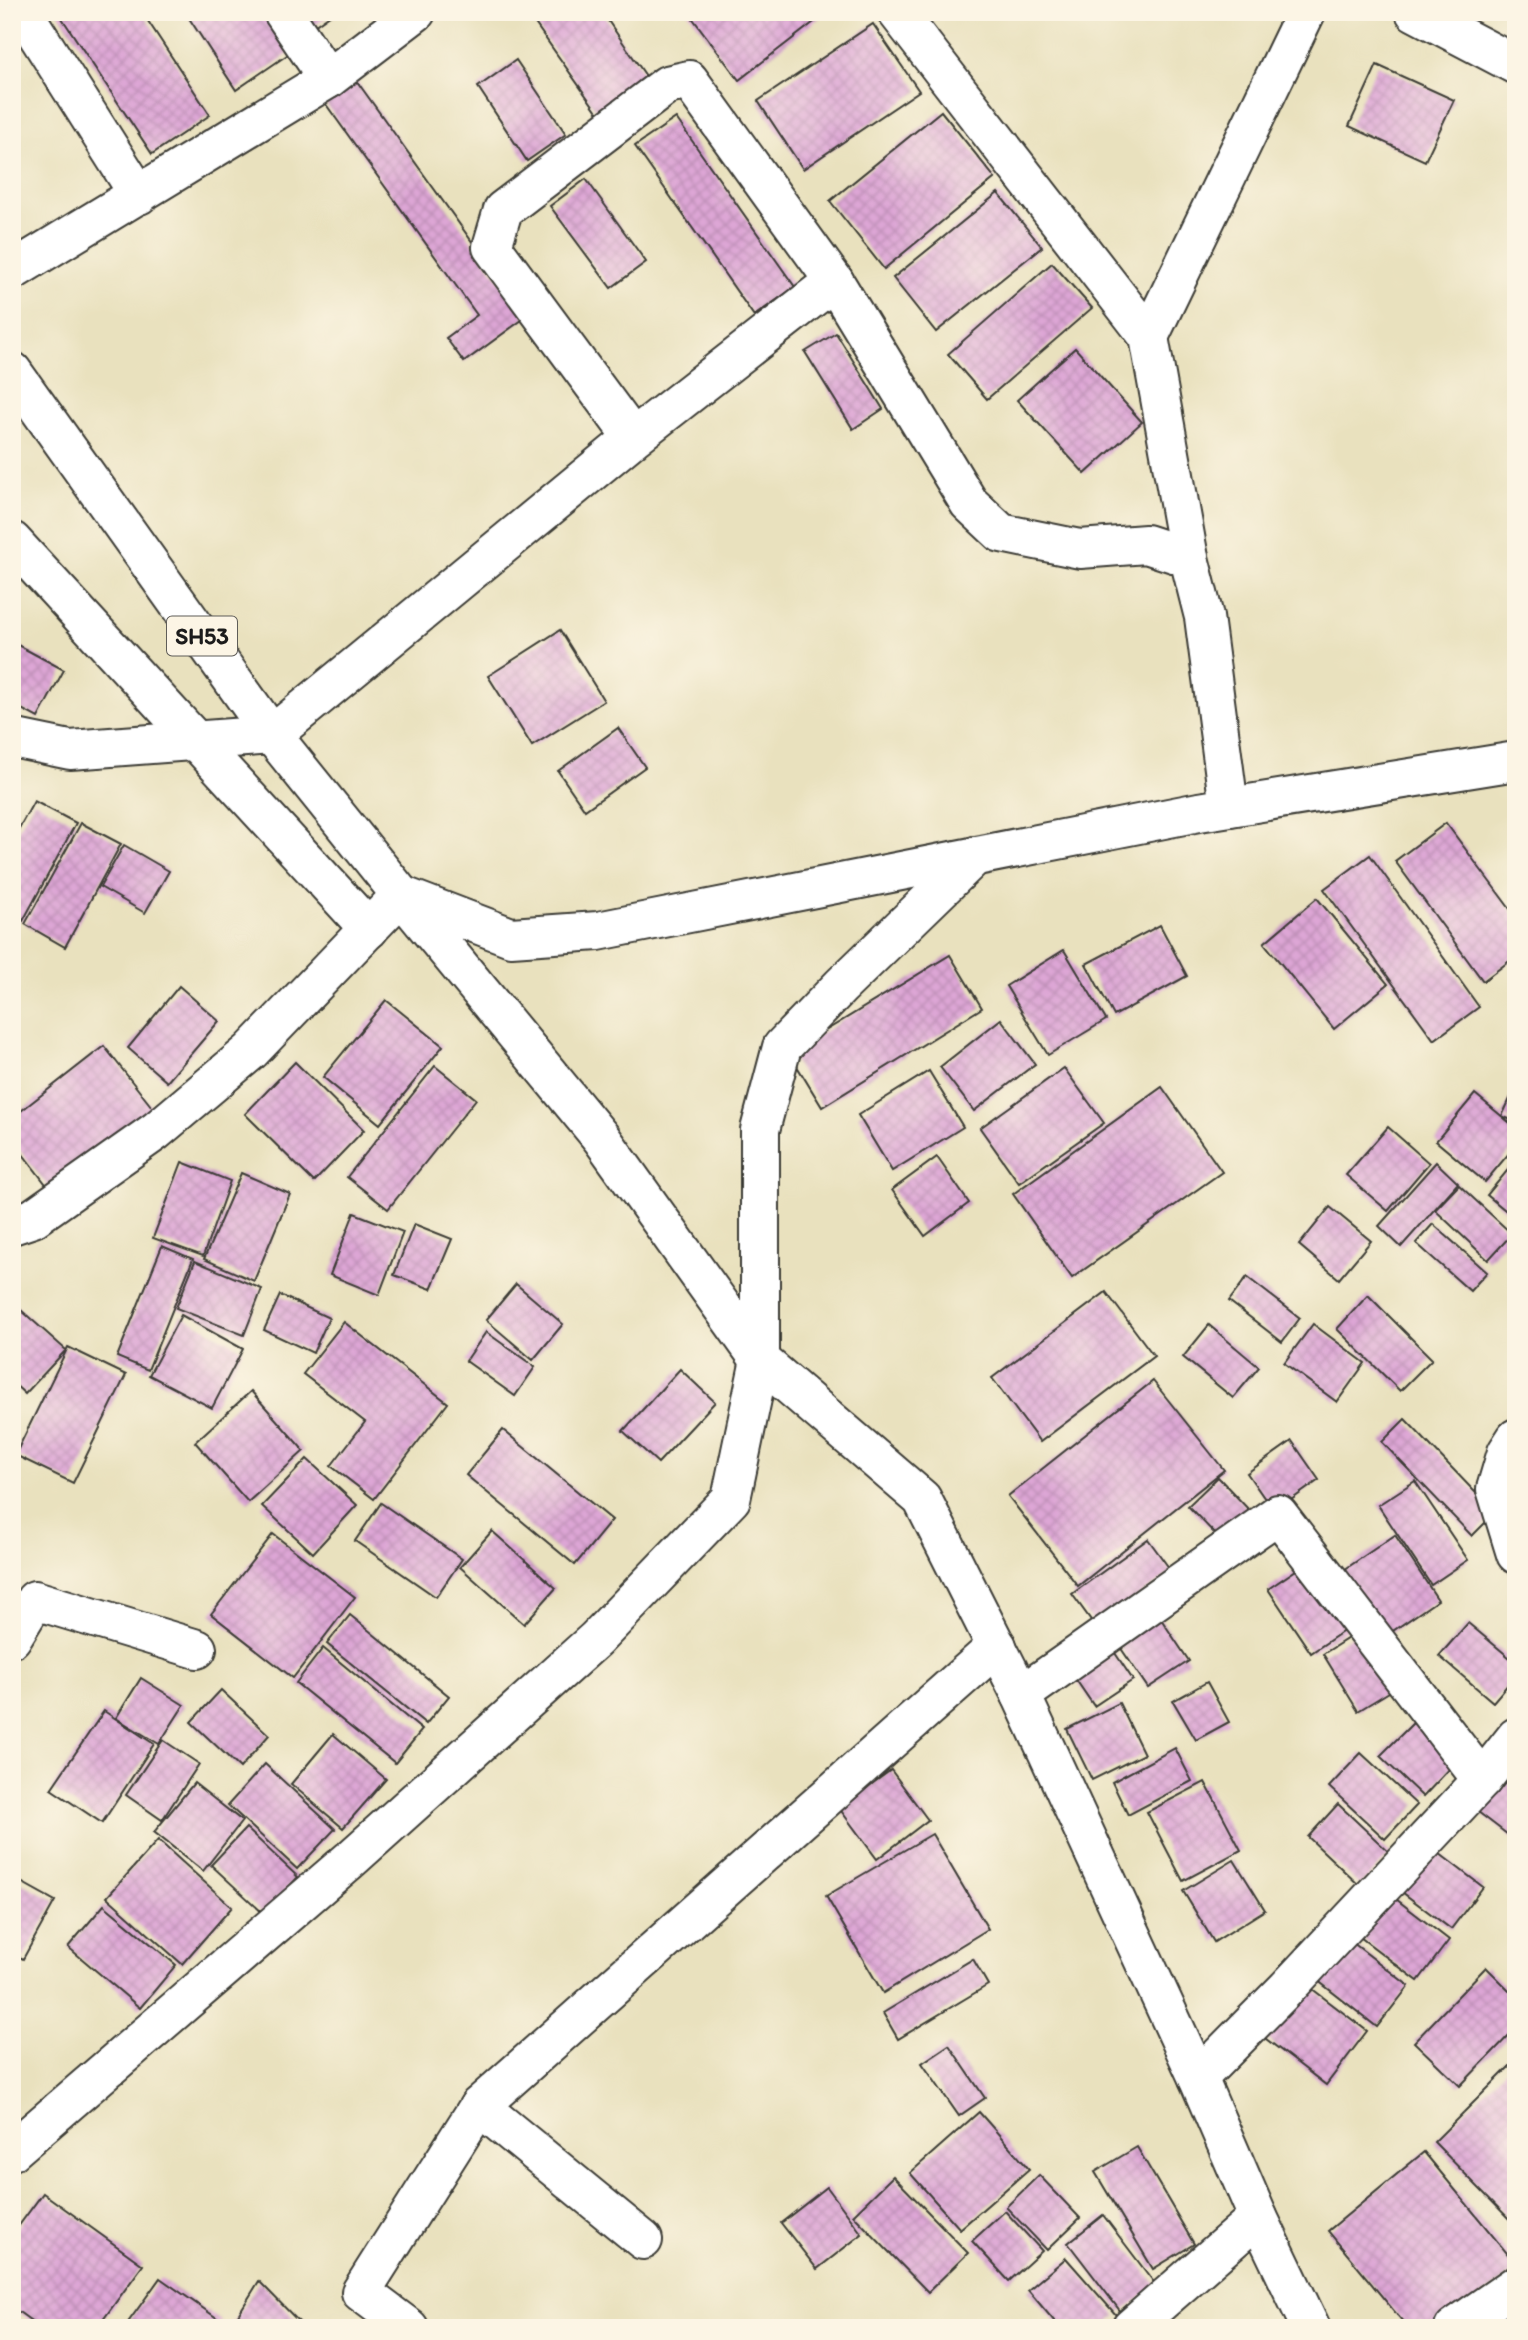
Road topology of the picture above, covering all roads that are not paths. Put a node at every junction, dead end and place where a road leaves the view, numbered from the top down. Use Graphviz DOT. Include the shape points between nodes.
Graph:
graph roads {
  1 [pos="23,12"];
  2 [pos="283,12"];
  3 [pos="416,12"];
  4 [pos="897,12"];
  5 [pos="1306,12"];
  6 [pos="1415,12"];
  7 [pos="1516,65"];
  8 [pos="328,79"];
  9 [pos="139,195"];
  10 [pos="12,271"];
  11 [pos="834,281"];
  12 [pos="1149,337"];
  13 [pos="12,371"];
  14 [pos="633,438"];
  15 [pos="12,541"];
  16 [pos="1189,558"];
  17 [pos="272,734"];
  18 [pos="12,738"];
  19 [pos="195,741"];
  20 [pos="1516,761"];
  21 [pos="1229,807"];
  22 [pos="975,856"];
  23 [pos="401,895"];
  24 [pos="369,929"];
  25 [pos="12,1225"];
  26 [pos="760,1360"];
  27 [pos="1516,1438"];
  28 [pos="1516,1554"];
  29 [pos="12,1638"];
  30 [pos="997,1646"];
  31 [pos="197,1649"];
  32 [pos="1021,1695"];
  33 [pos="1516,1737"];
  34 [pos="1482,1780"];
  35 [pos="1198,2078"];
  36 [pos="479,2105"];
  37 [pos="12,2151"];
  38 [pos="1258,2217"];
  39 [pos="643,2240"];
  40 [pos="1516,2284"];
  41 [pos="409,2328"];
  42 [pos="1131,2328"];
  43 [pos="1311,2328"];
  44 [pos="1454,2328"];
  1 -- 9 [label="street"];
  2 -- 8 [label="street"];
  3 -- 8 [label="street"];
  4 -- 12 [label="street"];
  5 -- 12 [label="street"];
  6 -- 7 [label="street"];
  8 -- 9 [label="street"];
  9 -- 10 [label="street"];
  11 -- 14 [label="street"];
  11 -- 14 [label="street" via="689,80 667,85 503,210 492,247"];
  11 -- 16 [label="street" via="970,503 1001,533 1080,550 1146,544"];
  12 -- 16 [label="street"];
  13 -- 17 [label="street, SH53"];
  14 -- 17 [label="street"];
  15 -- 19 [label="street"];
  16 -- 21 [label="street" via="1204,617"];
  17 -- 19 [label="street"];
  17 -- 23 [label="street, SH53"];
  18 -- 19 [label="street" via="70,750"];
  19 -- 24 [label="street"];
  20 -- 21 [label="street"];
  21 -- 22 [label="street"];
  22 -- 23 [label="street" via="598,931 511,937"];
  22 -- 26 [label="street" via="782,1047 760,1130"];
  23 -- 24 [label="street"];
  23 -- 26 [label="street" via="602,1139"];
  24 -- 25 [label="street" via="251,1051 156,1131 33,1217"];
  26 -- 30 [label="street" via="922,1499"];
  26 -- 37 [label="street" via="731,1499 596,1639"];
  27 -- 28 [label="street" via="1496,1489"];
  29 -- 31 [label="street" via="35,1600"];
  30 -- 32 [label="street"];
  30 -- 36 [label="street"];
  32 -- 34 [label="street" via="1278,1514"];
  32 -- 35 [label="street"];
  33 -- 34 [label="street"];
  34 -- 35 [label="street"];
  35 -- 38 [label="street"];
  36 -- 39 [label="street"];
  36 -- 41 [label="street" via="361,2292"];
  38 -- 42 [label="street"];
  38 -- 43 [label="street"];
  40 -- 44 [label="street"];
}
